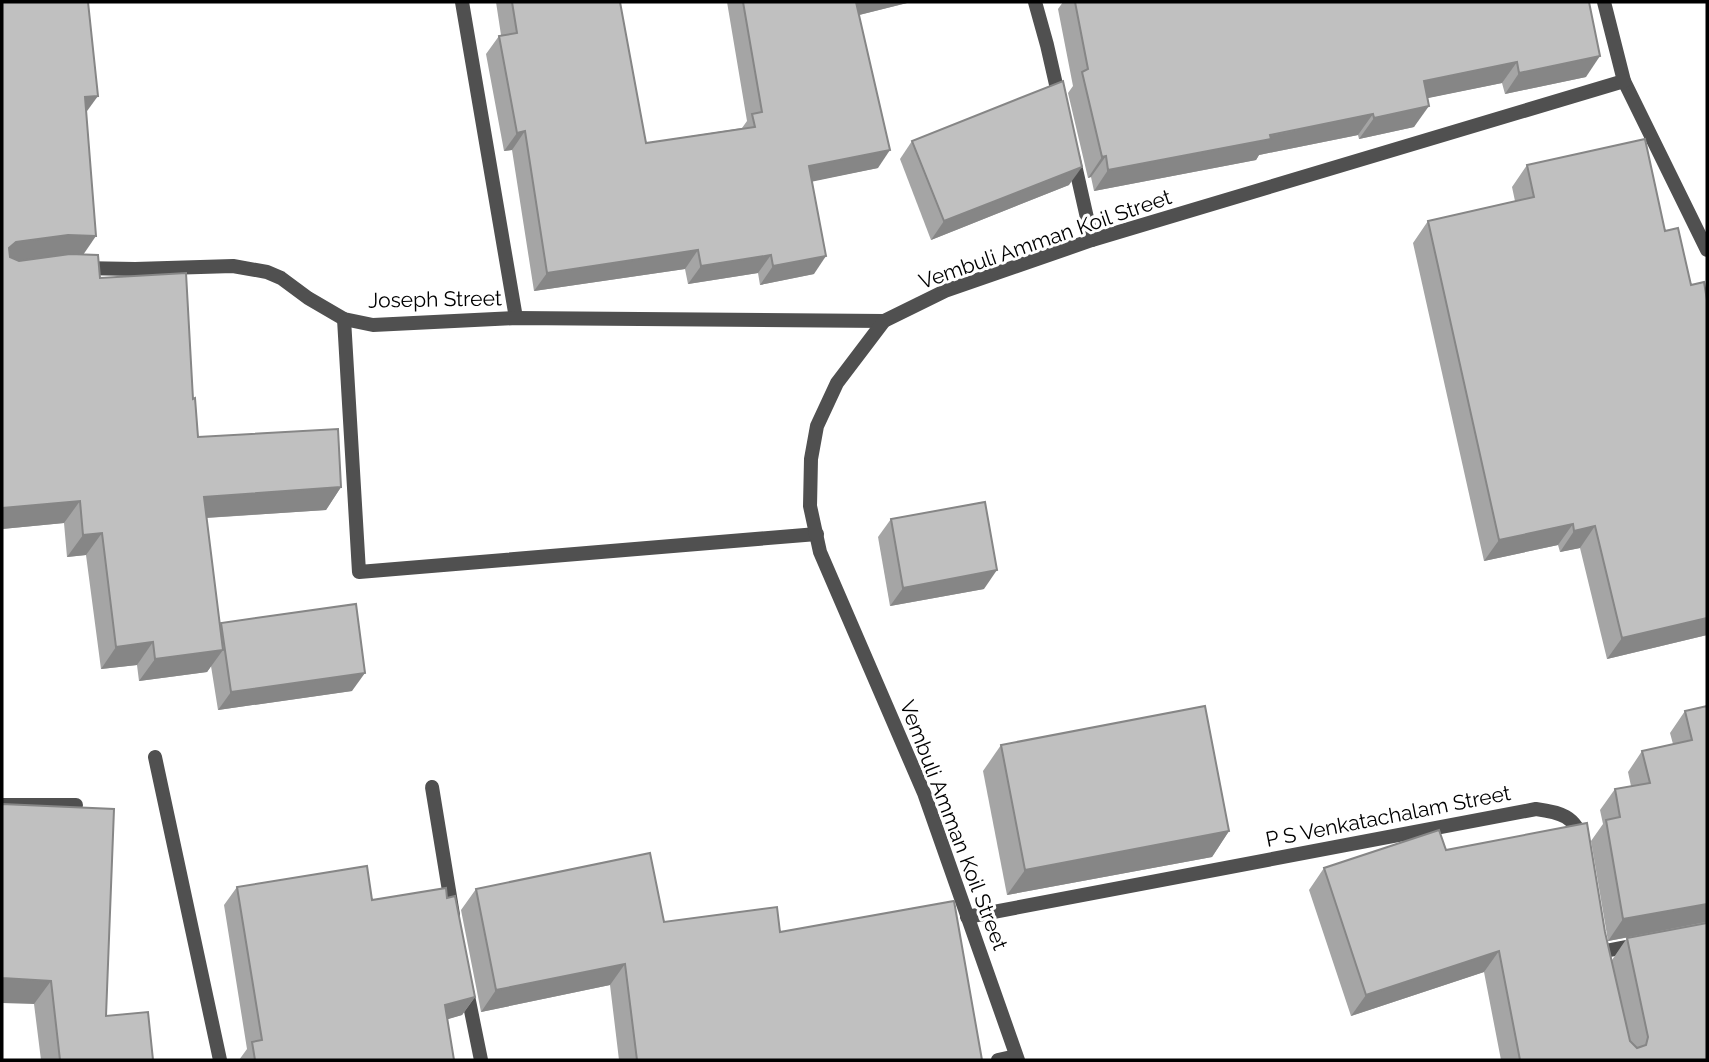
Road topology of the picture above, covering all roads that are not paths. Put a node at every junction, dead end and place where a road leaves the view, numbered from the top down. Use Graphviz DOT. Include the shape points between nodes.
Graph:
graph roads {
  1 [pos="462,2"];
  2 [pos="1035,2"];
  3 [pos="1604,2"];
  4 [pos="1624,81"];
  5 [pos="1062,110"];
  6 [pos="1068,136"];
  7 [pos="1092,240"];
  8 [pos="1707,250"];
  9 [pos="68,268"];
  10 [pos="516,318"];
  11 [pos="344,319"];
  12 [pos="884,321"];
  13 [pos="817,534"];
  14 [pos="155,757"];
  15 [pos="432,787"];
  16 [pos="2,805"];
  17 [pos="76,805"];
  18 [pos="1585,860"];
  19 [pos="967,917"];
  20 [pos="454,925"];
  21 [pos="1654,942"];
  22 [pos="1600,952"];
  23 [pos="462,965"];
  24 [pos="1017,1058"];
  25 [pos="220,1060"];
  26 [pos="481,1060"];
  27 [pos="998,1060"];
  1 -- 10 [label="street"];
  2 -- 5 [label="street"];
  3 -- 4 [label="street"];
  4 -- 7 [label="street, Vembuli Amman Koil Street"];
  4 -- 8 [label="street"];
  6 -- 7 [label="street"];
  7 -- 12 [label="street, Vembuli Amman Koil Street" via="946,291"];
  9 -- 11 [label="street, Joseph Street" via="233,266 267,272"];
  10 -- 11 [label="street, Joseph Street" via="373,325"];
  10 -- 12 [label="street, Joseph Street"];
  11 -- 13 [label="street" via="359,572"];
  12 -- 13 [label="street, Vembuli Amman Koil Street" via="837,383 817,426 810,506"];
  13 -- 19 [label="street, Vembuli Amman Koil Street" via="820,552 924,793"];
  14 -- 25 [label="street"];
  15 -- 20 [label="street"];
  16 -- 17 [label="street"];
  18 -- 19 [label="street, P S Venkatachalam Street" via="1574,822 1560,812 1536,809"];
  19 -- 24 [label="street, Vembuli Amman Koil Street"];
  21 -- 22 [label="street"];
  23 -- 26 [label="street"];
  24 -- 27 [label="street"];
}
